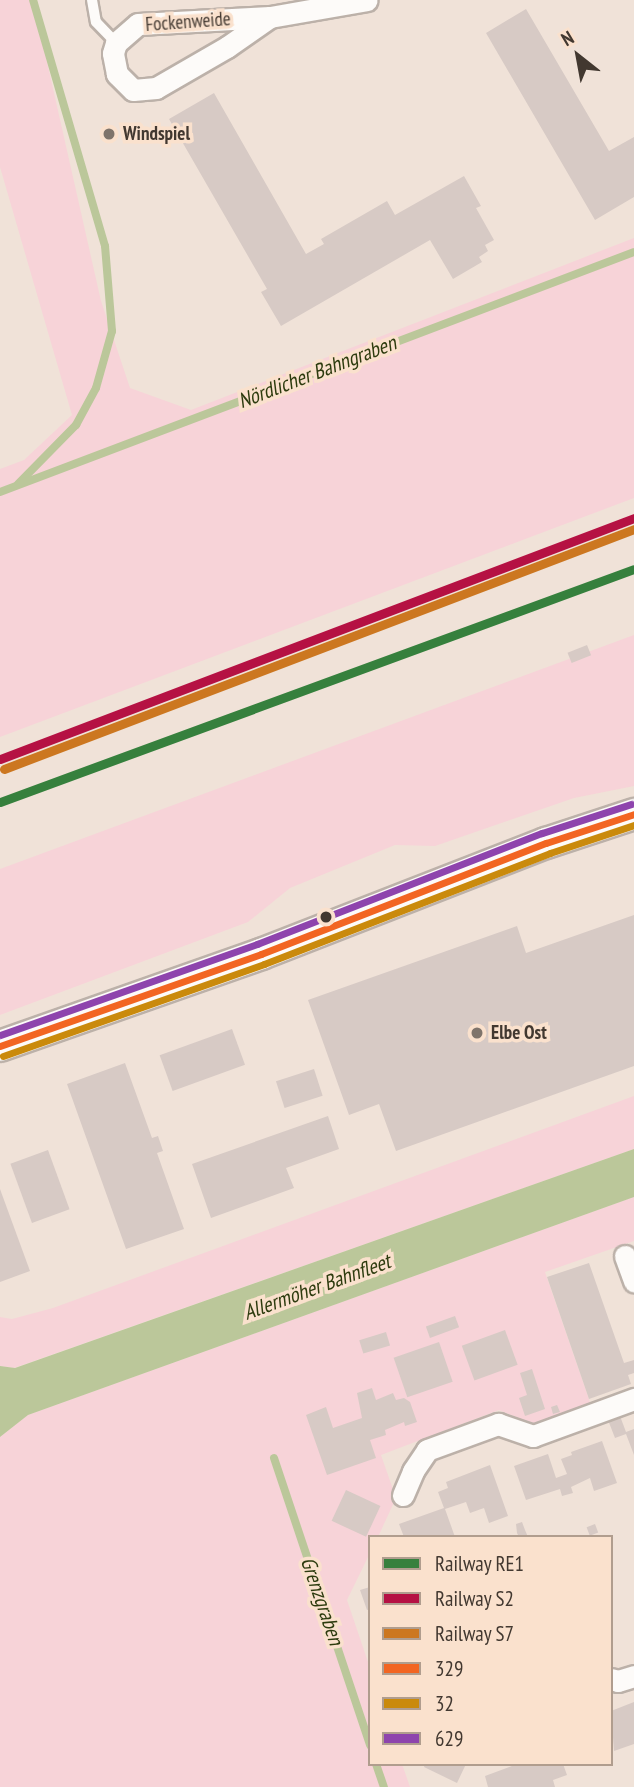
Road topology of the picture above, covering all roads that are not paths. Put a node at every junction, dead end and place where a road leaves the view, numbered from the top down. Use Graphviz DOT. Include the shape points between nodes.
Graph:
graph roads {
  1 [pos="92,0"];
  2 [pos="367,0"];
  3 [pos="270,17"];
  4 [pos="116,43"];
  5 [pos="634,814"];
  6 [pos="0,1046"];
  7 [pos="625,1256"];
  8 [pos="634,1281"];
  9 [pos="634,1399"];
  10 [pos="402,1495"];
  11 [pos="634,1676"];
  12 [pos="613,1680"];
  1 -- 4 [label="lane" via="96,22"];
  2 -- 3 [label="street, Fockenweide"];
  3 -- 4 [label="street, Fockenweide" via="138,24"];
  3 -- 4 [label="street, Fockenweide" via="156,88 133,90 117,74"];
  5 -- 6 [label="street"];
  7 -- 8 [label="street"];
  9 -- 10 [label="street" via="533,1436 498,1424 427,1450"];
  11 -- 12 [label="street"];
}
